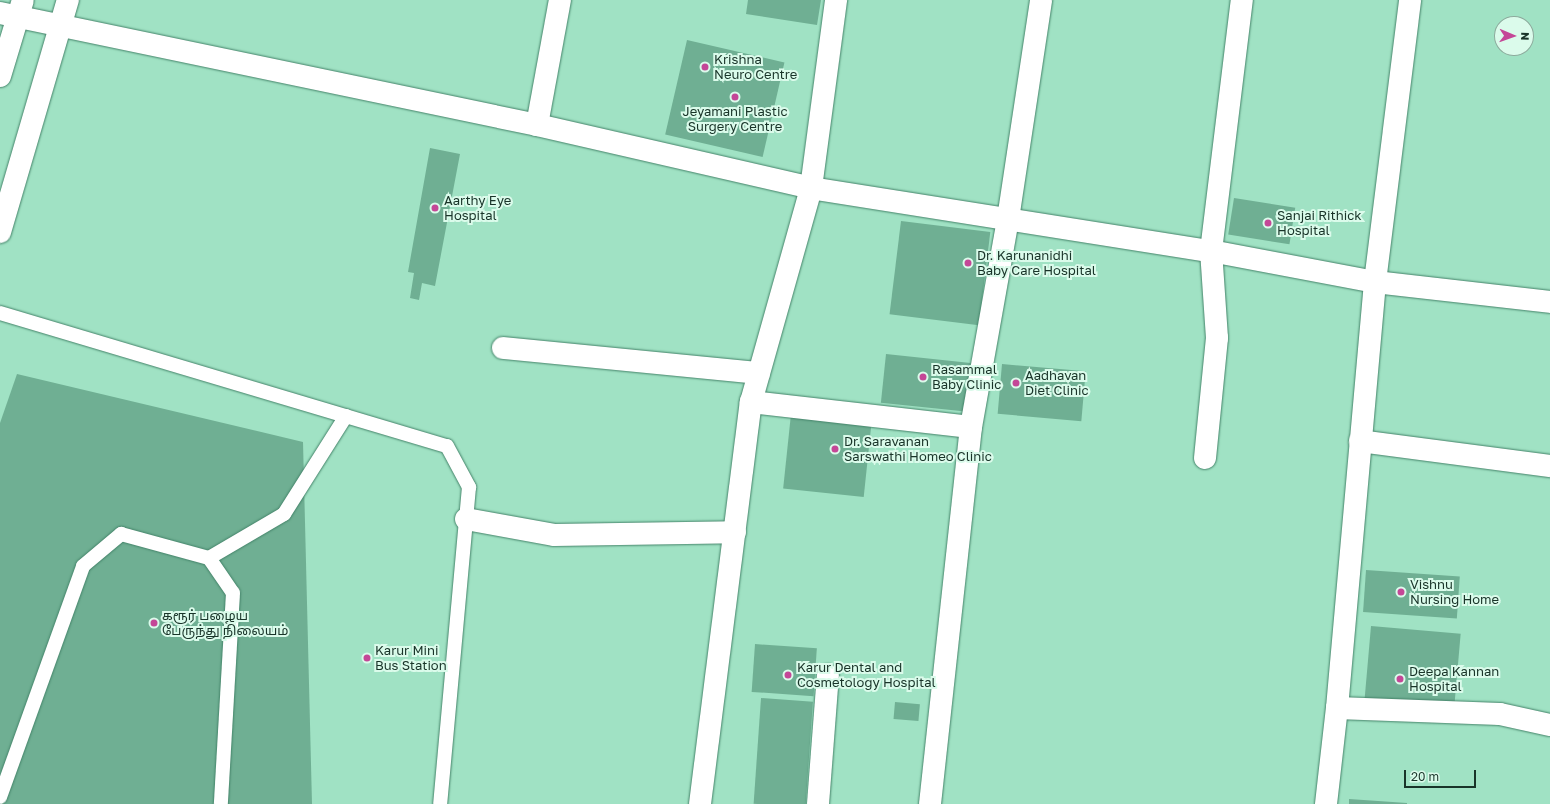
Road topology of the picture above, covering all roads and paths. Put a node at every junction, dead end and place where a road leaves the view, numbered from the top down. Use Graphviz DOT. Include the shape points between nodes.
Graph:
graph roads {
  1 [pos="68,0"];
  2 [pos="560,0"];
  3 [pos="836,0"];
  4 [pos="1041,0"];
  5 [pos="1242,0"];
  6 [pos="1410,0"];
  7 [pos="14,10"];
  8 [pos="61,26"];
  9 [pos="4,52"];
  10 [pos="0,76"];
  11 [pos="537,125"];
  12 [pos="811,188"];
  13 [pos="1008,219"];
  14 [pos="0,232"];
  15 [pos="1211,251"];
  16 [pos="1375,282"];
  17 [pos="1550,302"];
  18 [pos="0,314"];
  19 [pos="503,348"];
  20 [pos="760,373"];
  21 [pos="751,402"];
  22 [pos="346,416"];
  23 [pos="972,427"];
  24 [pos="1360,441"];
  25 [pos="1205,458"];
  26 [pos="1550,466"];
  27 [pos="466,519"];
  28 [pos="735,532"];
  29 [pos="209,558"];
  30 [pos="828,675"];
  31 [pos="1337,708"];
  32 [pos="1550,725"];
  33 [pos="0,797"];
  34 [pos="221,804"];
  35 [pos="440,804"];
  36 [pos="700,804"];
  37 [pos="818,804"];
  38 [pos="930,804"];
  39 [pos="1326,804"];
  1 -- 8 [label="street"];
  2 -- 11 [label="street"];
  3 -- 12 [label="street"];
  4 -- 13 [label="street"];
  5 -- 15 [label="street"];
  6 -- 16 [label="street"];
  7 -- 8 [label="street"];
  7 -- 9 [label="street"];
  8 -- 11 [label="street"];
  8 -- 14 [label="street"];
  9 -- 10 [label="street"];
  11 -- 12 [label="street"];
  12 -- 13 [label="street"];
  12 -- 20 [label="street"];
  13 -- 15 [label="street"];
  13 -- 23 [label="street"];
  15 -- 16 [label="street"];
  15 -- 25 [label="street" via="1217,338"];
  16 -- 17 [label="street"];
  16 -- 24 [label="street"];
  18 -- 22 [label="lane"];
  19 -- 20 [label="street"];
  20 -- 21 [label="street"];
  21 -- 23 [label="street"];
  21 -- 28 [label="street"];
  22 -- 27 [label="lane" via="447,446 469,487"];
  22 -- 29 [label="lane" via="284,514"];
  23 -- 38 [label="street"];
  24 -- 26 [label="street"];
  24 -- 31 [label="street"];
  27 -- 28 [label="street" via="554,535"];
  27 -- 35 [label="lane"];
  28 -- 36 [label="street"];
  29 -- 33 [label="lane" via="121,534 83,566"];
  29 -- 34 [label="lane" via="233,592"];
  30 -- 37 [label="street"];
  31 -- 32 [label="street" via="1500,714"];
  31 -- 39 [label="street"];
}
